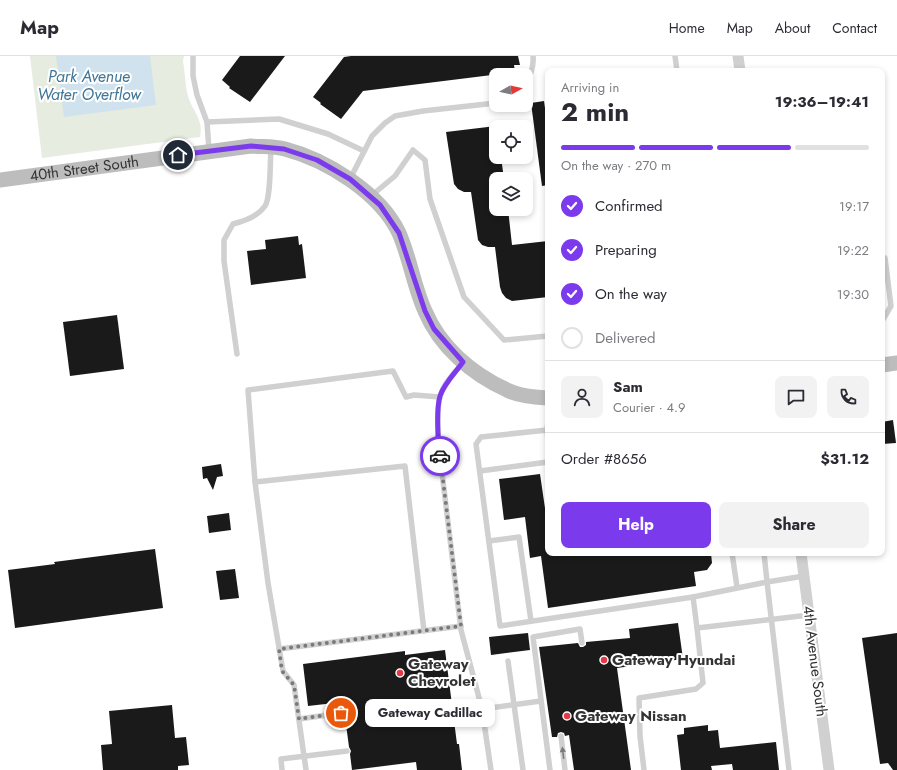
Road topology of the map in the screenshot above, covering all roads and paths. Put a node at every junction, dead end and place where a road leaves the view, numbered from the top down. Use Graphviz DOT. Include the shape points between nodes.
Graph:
graph roads {
  1 [pos="193,56"];
  2 [pos="533,56"];
  3 [pos="675,56"];
  4 [pos="738,56"];
  5 [pos="533,68"];
  6 [pos="677,68"];
  7 [pos="740,68"];
  8 [pos="489,104"];
  9 [pos="207,122"];
  10 [pos="271,148"];
  11 [pos="209,151"];
  12 [pos="364,151"];
  13 [pos="350,179"];
  14 [pos="0,180"];
  15 [pos="370,197"];
  16 [pos="885,258"];
  17 [pos="885,316"];
  18 [pos="545,336"];
  19 [pos="237,354"];
  20 [pos="463,362"];
  21 [pos="897,364"];
  22 [pos="885,365"];
  23 [pos="440,397"];
  24 [pos="545,398"];
  25 [pos="545,430"];
  26 [pos="545,462"];
  27 [pos="480,471"];
  28 [pos="255,482"];
  29 [pos="489,541"];
  30 [pos="732,556"];
  31 [pos="764,556"];
  32 [pos="801,556"];
  33 [pos="804,576"];
  34 [pos="767,582"];
  35 [pos="737,588"];
  36 [pos="693,597"];
  37 [pos="810,615"];
  38 [pos="772,620"];
  39 [pos="531,621"];
  40 [pos="461,626"];
  41 [pos="697,628"];
  42 [pos="424,631"];
  43 [pos="582,643"];
  44 [pos="279,649"];
  45 [pos="508,661"];
  46 [pos="541,701"];
  47 [pos="514,704"];
  48 [pos="482,709"];
  49 [pos="341,713"];
  50 [pos="299,719"];
  51 [pos="561,736"];
  52 [pos="347,751"];
  53 [pos="304,756"];
  54 [pos="282,770"];
  55 [pos="306,770"];
  56 [pos="491,770"];
  57 [pos="523,770"];
  58 [pos="550,770"];
  59 [pos="565,770"];
  60 [pos="644,770"];
  61 [pos="789,770"];
  62 [pos="829,770"];
  1 -- 9 [label="lane" via="193,76 197,95"];
  2 -- 5 [label="lane"];
  3 -- 6 [label="lane"];
  4 -- 7 [label="street"];
  8 -- 12 [label="lane" via="395,116 372,136"];
  9 -- 11 [label="lane"];
  9 -- 12 [label="lane" via="279,119 328,134"];
  10 -- 11 [label="street, 40th Street South" via="251,146"];
  10 -- 13 [label="street, 40th Street South" via="284,149 317,160"];
  10 -- 19 [label="lane" via="266,206 250,219 233,224 224,240 224,261"];
  11 -- 14 [label="street, 40th Street South"];
  12 -- 13 [label="lane"];
  13 -- 15 [label="street, 40th Street South"];
  15 -- 18 [label="lane" via="395,176 413,150 425,160 430,199 464,297 504,340"];
  15 -- 20 [label="street, 40th Street South" via="380,205 399,233 425,311 434,329"];
  16 -- 17 [label="lane" via="891,306"];
  20 -- 23 [label="lane" via="446,383"];
  20 -- 24 [label="street, 40th Street South" via="476,373 508,390 530,397"];
  21 -- 22 [label="street"];
  23 -- 28 [label="lane" via="406,397 393,371 248,390"];
  23 -- 40 [label="lane" via="439,448"];
  25 -- 27 [label="lane" via="482,437 476,444"];
  26 -- 27 [label="lane"];
  27 -- 29 [label="lane"];
  28 -- 42 [label="lane" via="404,466"];
  28 -- 44 [label="lane"];
  29 -- 39 [label="lane" via="519,537"];
  29 -- 39 [label="lane" via="500,626"];
  30 -- 35 [label="lane"];
  31 -- 34 [label="lane"];
  32 -- 33 [label="street, 4th Avenue South"];
  33 -- 34 [label="lane"];
  33 -- 37 [label="street, 4th Avenue South"];
  34 -- 35 [label="lane"];
  34 -- 38 [label="lane"];
  35 -- 36 [label="lane"];
  36 -- 39 [label="lane"];
  36 -- 41 [label="lane"];
  37 -- 38 [label="lane"];
  37 -- 62 [label="street, 4th Avenue South"];
  38 -- 41 [label="lane"];
  38 -- 61 [label="lane"];
  40 -- 42 [label="lane"];
  40 -- 48 [label="lane"];
  41 -- 60 [label="lane" via="703,683 696,689 639,698"];
  42 -- 44 [label="lane"];
  43 -- 46 [label="lane" via="580,629 533,637"];
  44 -- 50 [label="lane" via="282,671 294,685"];
  45 -- 47 [label="lane"];
  46 -- 47 [label="lane"];
  46 -- 58 [label="lane"];
  47 -- 48 [label="lane"];
  47 -- 57 [label="lane"];
  48 -- 56 [label="lane"];
  49 -- 50 [label="lane"];
  50 -- 53 [label="lane"];
  59 -- 51 [label="lane, one-way"];
  52 -- 53 [label="lane"];
  53 -- 54 [label="lane" via="281,759"];
  53 -- 55 [label="lane"];
}
